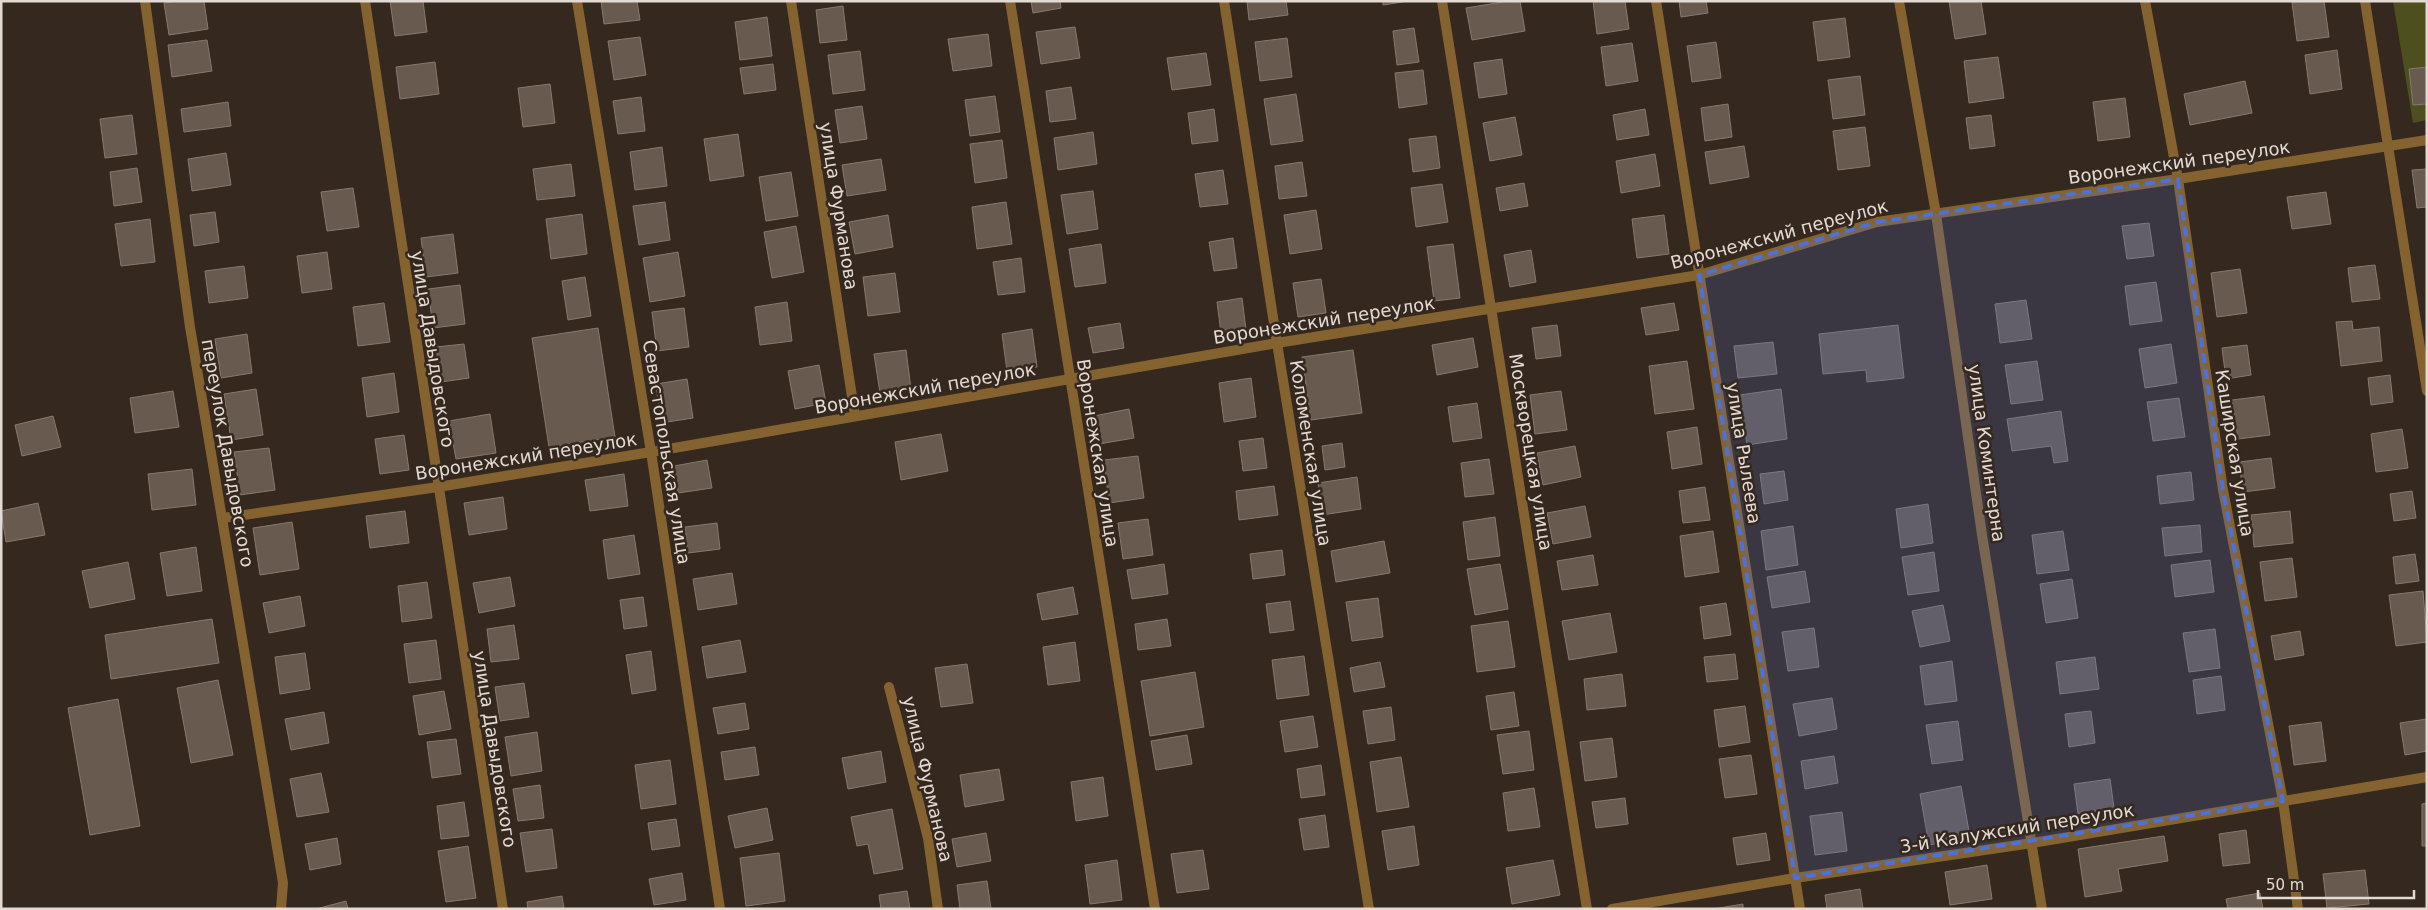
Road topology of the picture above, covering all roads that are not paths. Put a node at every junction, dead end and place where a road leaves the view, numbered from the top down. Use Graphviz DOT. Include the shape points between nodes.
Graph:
graph roads {
  1 [pos="145,1"];
  2 [pos="365,1"];
  3 [pos="577,1"];
  4 [pos="791,1"];
  5 [pos="1010,1"];
  6 [pos="1224,1"];
  7 [pos="1442,1"];
  8 [pos="1656,1"];
  9 [pos="1899,1"];
  10 [pos="2145,1"];
  11 [pos="2365,1"];
  12 [pos="2427,140"];
  13 [pos="2390,147"];
  14 [pos="2178,179"];
  15 [pos="1936,214"];
  16 [pos="1699,275"];
  17 [pos="1492,310"];
  18 [pos="1277,343"];
  19 [pos="1070,381"];
  20 [pos="2427,391"];
  21 [pos="855,416"];
  22 [pos="651,452"];
  23 [pos="438,487"];
  24 [pos="223,518"];
  25 [pos="889,687"];
  26 [pos="2427,777"];
  27 [pos="2283,801"];
  28 [pos="2032,843"];
  29 [pos="1795,878"];
  30 [pos="281,909"];
  31 [pos="503,909"];
  32 [pos="720,909"];
  33 [pos="938,909"];
  34 [pos="1155,909"];
  35 [pos="1369,909"];
  36 [pos="1587,909"];
  37 [pos="1612,909"];
  38 [pos="1800,909"];
  39 [pos="2042,909"];
  40 [pos="2298,909"];
  1 -- 24 [label="street, переулок Давыдовского" via="190,327"];
  2 -- 23 [label="street, улица Давыдовского"];
  3 -- 22 [label="street, Севастопольская улица"];
  4 -- 21 [label="street, улица Фурманова"];
  5 -- 19 [label="street, Воронежская улица"];
  6 -- 18 [label="street, Коломенская улица"];
  7 -- 17 [label="street, Москворецкая улица"];
  8 -- 16 [label="street, улица Рылеева"];
  9 -- 15 [label="street, улица Коминтерна"];
  10 -- 14 [label="street, Каширская улица"];
  11 -- 13 [label="street"];
  12 -- 13 [label="street, Воронежский переулок"];
  13 -- 14 [label="street, Воронежский переулок"];
  13 -- 20 [label="street"];
  14 -- 15 [label="street, Воронежский переулок"];
  14 -- 27 [label="street, Каширская улица" via="2223,490"];
  15 -- 16 [label="street, Воронежский переулок" via="1877,222"];
  15 -- 28 [label="street, улица Коминтерна"];
  16 -- 17 [label="street, Воронежский переулок"];
  16 -- 29 [label="street, улица Рылеева"];
  17 -- 18 [label="street, Воронежский переулок"];
  17 -- 36 [label="street, Москворецкая улица"];
  18 -- 19 [label="street, Воронежский переулок"];
  18 -- 35 [label="street, Коломенская улица"];
  19 -- 21 [label="street, Воронежский переулок"];
  19 -- 34 [label="street, Воронежская улица"];
  21 -- 22 [label="street, Воронежский переулок"];
  22 -- 23 [label="street, Воронежский переулок"];
  22 -- 32 [label="street, Севастопольская улица"];
  23 -- 24 [label="street, Воронежский переулок"];
  23 -- 31 [label="street, улица Давыдовского"];
  24 -- 30 [label="street, переулок Давыдовского" via="283,884"];
  25 -- 33 [label="street, улица Фурманова" via="928,838"];
  26 -- 27 [label="street, 3-й Калужский переулок"];
  27 -- 28 [label="street, 3-й Калужский переулок"];
  27 -- 40 [label="street, Каширская улица"];
  28 -- 29 [label="street, 3-й Калужский переулок"];
  28 -- 39 [label="street, улица Коминтерна"];
  29 -- 37 [label="street, 3-й Калужский переулок"];
  29 -- 38 [label="street, улица Рылеева"];
}
